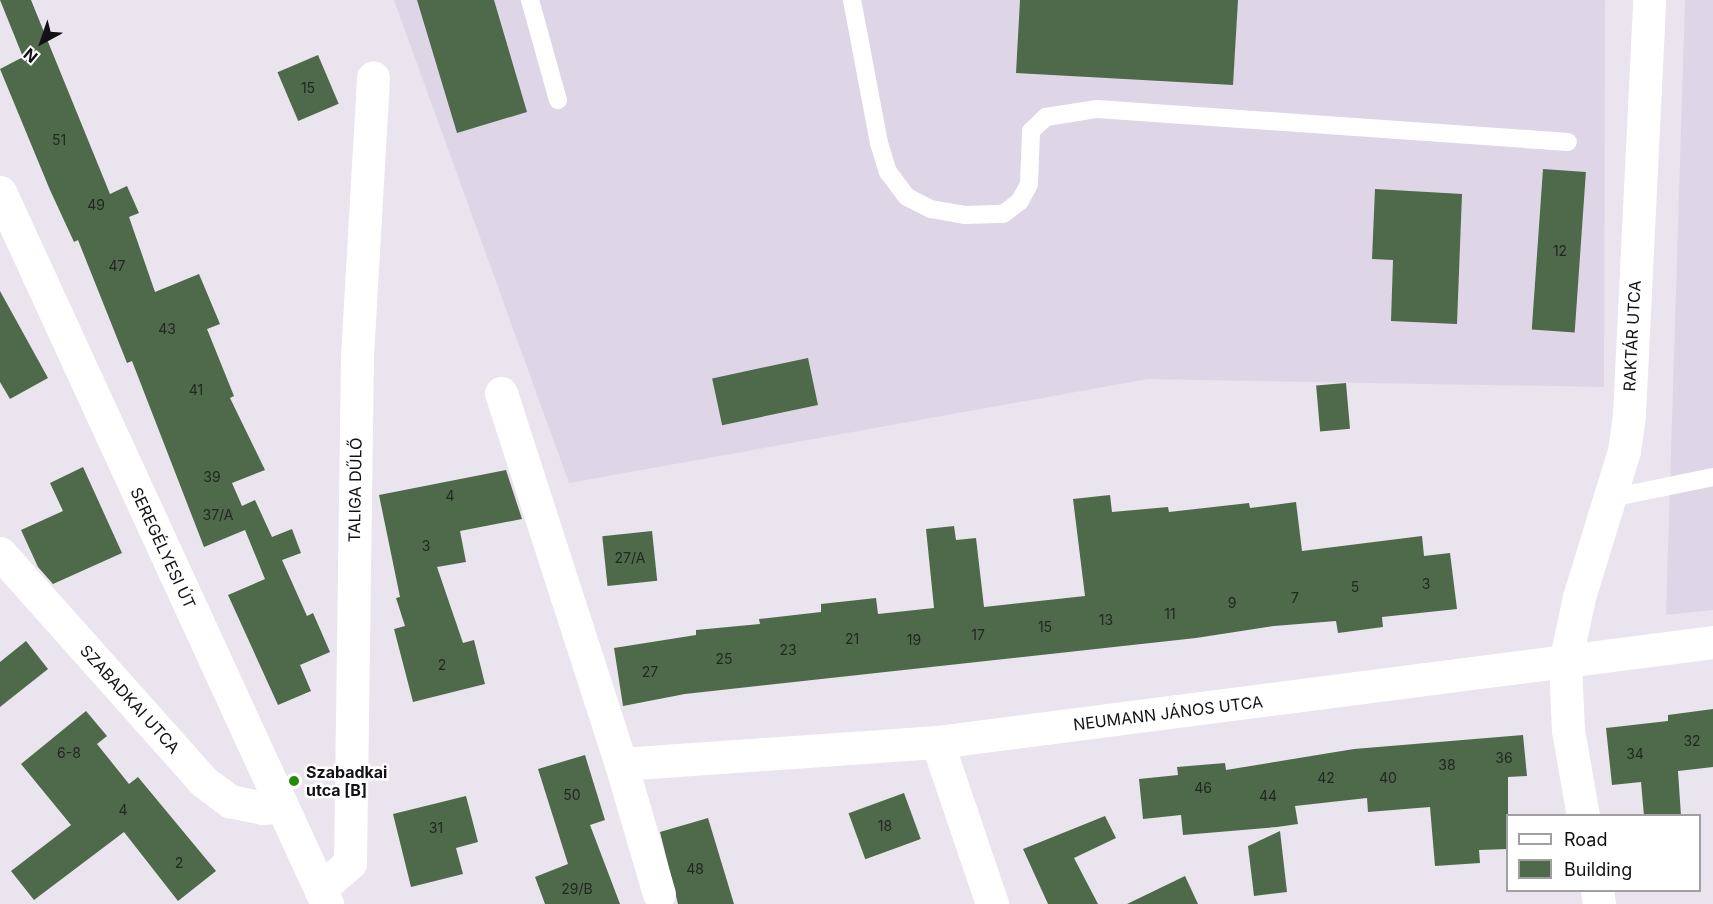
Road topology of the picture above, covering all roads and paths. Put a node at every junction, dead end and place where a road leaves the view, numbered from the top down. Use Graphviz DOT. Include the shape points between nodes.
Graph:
graph roads {
  1 [pos="530,0"];
  2 [pos="852,0"];
  3 [pos="1649,0"];
  4 [pos="373,77"];
  5 [pos="558,100"];
  6 [pos="1568,142"];
  7 [pos="0,192"];
  8 [pos="501,393"];
  9 [pos="1713,477"];
  10 [pos="1611,498"];
  11 [pos="0,552"];
  12 [pos="1713,642"];
  13 [pos="1565,663"];
  14 [pos="937,742"];
  15 [pos="621,764"];
  16 [pos="281,807"];
  17 [pos="1583,814"];
  18 [pos="658,894"];
  19 [pos="323,897"];
  20 [pos="992,904"];
  1 -- 5 [label="lane"];
  2 -- 6 [label="lane" via="888,172 907,197 931,209 965,215 1003,214 1020,201 1029,184 1031,131 1046,117 1097,109"];
  3 -- 10 [label="street, RAKTÁR UTCA" via="1629,414"];
  4 -- 19 [label="street, TALIGA DŰLŐ" via="357,356 350,863"];
  7 -- 16 [label="street, SEREGÉLYESI ÚT"];
  8 -- 15 [label="street"];
  9 -- 10 [label="lane"];
  10 -- 13 [label="street, RAKTÁR UTCA" via="1579,597"];
  11 -- 16 [label="street, SZABADKAI UTCA" via="203,781 230,801 262,808"];
  12 -- 13 [label="street, NEUMANN JÁNOS UTCA"];
  13 -- 14 [label="street, NEUMANN JÁNOS UTCA"];
  13 -- 17 [label="street, RAKTÁR UTCA" via="1568,730"];
  14 -- 15 [label="street, NEUMANN JÁNOS UTCA"];
  14 -- 20 [label="street"];
  15 -- 18 [label="street"];
  16 -- 19 [label="street, SEREGÉLYESI ÚT"];
}
